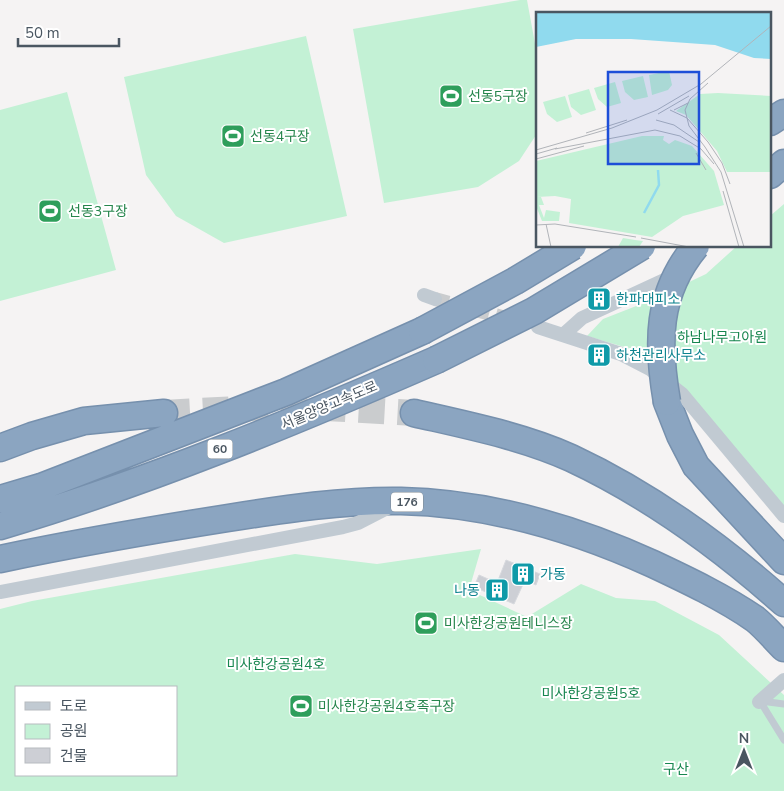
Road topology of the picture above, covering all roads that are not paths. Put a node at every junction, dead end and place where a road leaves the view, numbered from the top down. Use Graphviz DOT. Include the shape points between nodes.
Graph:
graph roads {
  1 [pos="784,113"];
  2 [pos="772,121"];
  3 [pos="784,148"];
  4 [pos="772,157"];
  5 [pos="784,163"];
  6 [pos="772,173"];
  7 [pos="570,248"];
  8 [pos="639,248"];
  9 [pos="695,256"];
  10 [pos="538,327"];
  11 [pos="563,335"];
  12 [pos="164,413"];
  13 [pos="414,414"];
  14 [pos="0,448"];
  15 [pos="0,498"];
  16 [pos="402,501"];
  17 [pos="784,516"];
  18 [pos="0,526"];
  19 [pos="0,559"];
  20 [pos="784,561"];
  21 [pos="0,592"];
  22 [pos="784,603"];
  23 [pos="784,648"];
  24 [pos="784,680"];
  25 [pos="760,702"];
  26 [pos="784,704"];
  27 [pos="784,740"];
  1 -- 2 [label="highway"];
  3 -- 4 [label="highway"];
  5 -- 6 [label="highway"];
  7 -- 15 [label="highway, 60, bridge" via="422,331 286,392 41,487"];
  8 -- 18 [label="highway, 서울양양고속도로 / 60, bridge" via="534,311 436,360 302,418 72,505"];
  9 -- 11 [label="street" via="582,318"];
  9 -- 20 [label="highway, bridge" via="686,258 672,286 660,329 660,365 667,402 696,466"];
  10 -- 11 [label="street"];
  11 -- 17 [label="street" via="621,354 650,369 682,394"];
  12 -- 14 [label="highway" via="84,421"];
  13 -- 22 [label="highway" via="491,431 570,458 638,493 699,533"];
  16 -- 19 [label="highway, 176" via="273,511 111,536"];
  16 -- 21 [label="street" via="343,527"];
  16 -- 23 [label="highway, 176" via="467,507 528,519 619,549 690,581 756,620"];
  24 -- 25 [label="street"];
  25 -- 26 [label="lane"];
  25 -- 27 [label="lane"];
}
